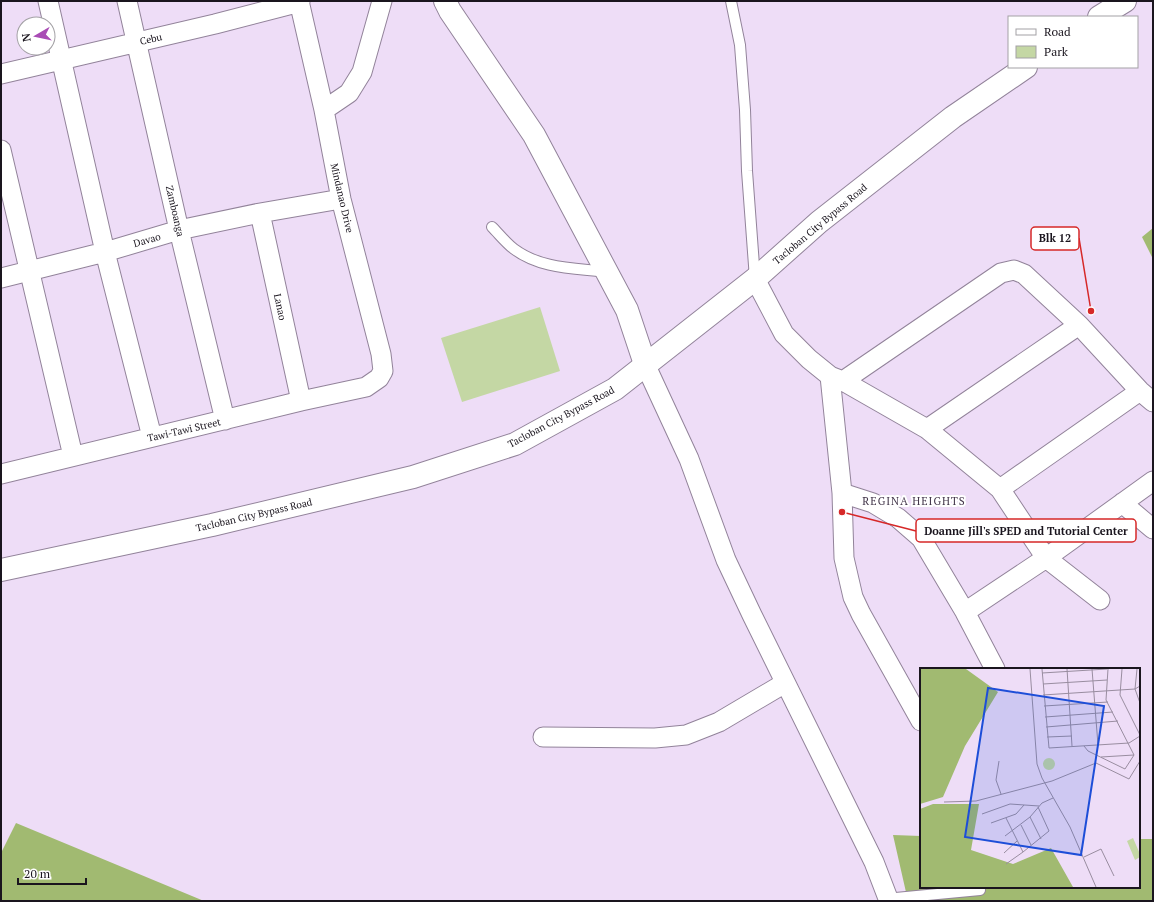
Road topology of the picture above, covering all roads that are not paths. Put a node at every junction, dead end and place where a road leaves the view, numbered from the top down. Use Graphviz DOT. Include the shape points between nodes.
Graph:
graph roads {
  1 [pos="48,1"];
  2 [pos="127,1"];
  3 [pos="382,1"];
  4 [pos="445,1"];
  5 [pos="731,1"];
  6 [pos="1125,1"];
  7 [pos="300,2"];
  8 [pos="1102,16"];
  9 [pos="137,42"];
  10 [pos="62,60"];
  11 [pos="1025,68"];
  12 [pos="1,74"];
  13 [pos="324,110"];
  14 [pos="1,150"];
  15 [pos="341,199"];
  16 [pos="260,213"];
  17 [pos="492,227"];
  18 [pos="179,230"];
  19 [pos="105,252"];
  20 [pos="30,271"];
  21 [pos="606,272"];
  22 [pos="1,278"];
  23 [pos="755,279"];
  24 [pos="1079,325"];
  25 [pos="645,364"];
  26 [pos="837,378"];
  27 [pos="366,387"];
  28 [pos="1147,396"];
  29 [pos="301,401"];
  30 [pos="226,420"];
  31 [pos="927,429"];
  32 [pos="152,437"];
  33 [pos="73,456"];
  34 [pos="1,474"];
  35 [pos="1153,481"];
  36 [pos="1000,489"];
  37 [pos="842,493"];
  38 [pos="1122,503"];
  39 [pos="1153,529"];
  40 [pos="1046,558"];
  41 [pos="1,570"];
  42 [pos="1100,600"];
  43 [pos="965,612"];
  44 [pos="994,668"];
  45 [pos="785,683"];
  46 [pos="920,719"];
  47 [pos="544,737"];
  48 [pos="980,890"];
  49 [pos="886,900"];
  1 -- 10 [label="street"];
  2 -- 9 [label="street, Zamboanga"];
  3 -- 13 [label="street" via="362,72 349,93"];
  4 -- 21 [label="main road" via="534,135"];
  5 -- 23 [label="lane" via="740,45"];
  6 -- 8 [label="main road"];
  7 -- 9 [label="street, Cebu"];
  7 -- 13 [label="street, Mindanao Drive"];
  9 -- 10 [label="street, Cebu"];
  9 -- 18 [label="street, Zamboanga"];
  10 -- 12 [label="street, Cebu"];
  10 -- 19 [label="street"];
  11 -- 23 [label="main road, Tacloban City Bypass Road" via="953,117 831,213"];
  13 -- 15 [label="street, Mindanao Drive"];
  14 -- 20 [label="street"];
  15 -- 16 [label="street, Davao"];
  15 -- 27 [label="street, Mindanao Drive" via="382,354 383,371 379,378"];
  16 -- 18 [label="street, Davao"];
  16 -- 29 [label="street, Lanao"];
  17 -- 21 [label="lane" via="512,248 529,259 549,266"];
  18 -- 19 [label="street, Davao"];
  18 -- 30 [label="street, Zamboanga"];
  19 -- 20 [label="street, Davao"];
  19 -- 32 [label="street"];
  20 -- 22 [label="street, Davao"];
  20 -- 33 [label="street"];
  21 -- 25 [label="main road" via="627,310"];
  23 -- 25 [label="main road, Tacloban City Bypass Road"];
  23 -- 26 [label="street" via="784,334 808,359"];
  24 -- 26 [label="street" via="1024,274 1014,270 1001,273"];
  24 -- 28 [label="street"];
  24 -- 31 [label="street"];
  25 -- 41 [label="main road, Tacloban City Bypass Road" via="615,388 514,444 420,475 212,525"];
  25 -- 45 [label="street" via="689,459 726,560"];
  26 -- 31 [label="street"];
  26 -- 37 [label="street"];
  27 -- 29 [label="street, Tawi-Tawi Street"];
  28 -- 36 [label="street"];
  29 -- 30 [label="street, Tawi-Tawi Street"];
  30 -- 32 [label="street, Tawi-Tawi Street"];
  31 -- 36 [label="street"];
  32 -- 33 [label="street, Tawi-Tawi Street"];
  33 -- 34 [label="street, Tawi-Tawi Street"];
  35 -- 38 [label="street"];
  36 -- 40 [label="street"];
  37 -- 43 [label="street" via="872,503 898,518 921,538"];
  37 -- 46 [label="street" via="844,558 853,596"];
  38 -- 39 [label="street"];
  38 -- 40 [label="street"];
  40 -- 42 [label="street"];
  40 -- 43 [label="street"];
  43 -- 44 [label="street"];
  45 -- 47 [label="street" via="719,722 686,734 655,738"];
  45 -- 49 [label="street" via="874,862"];
  48 -- 49 [label="lane"];
}
